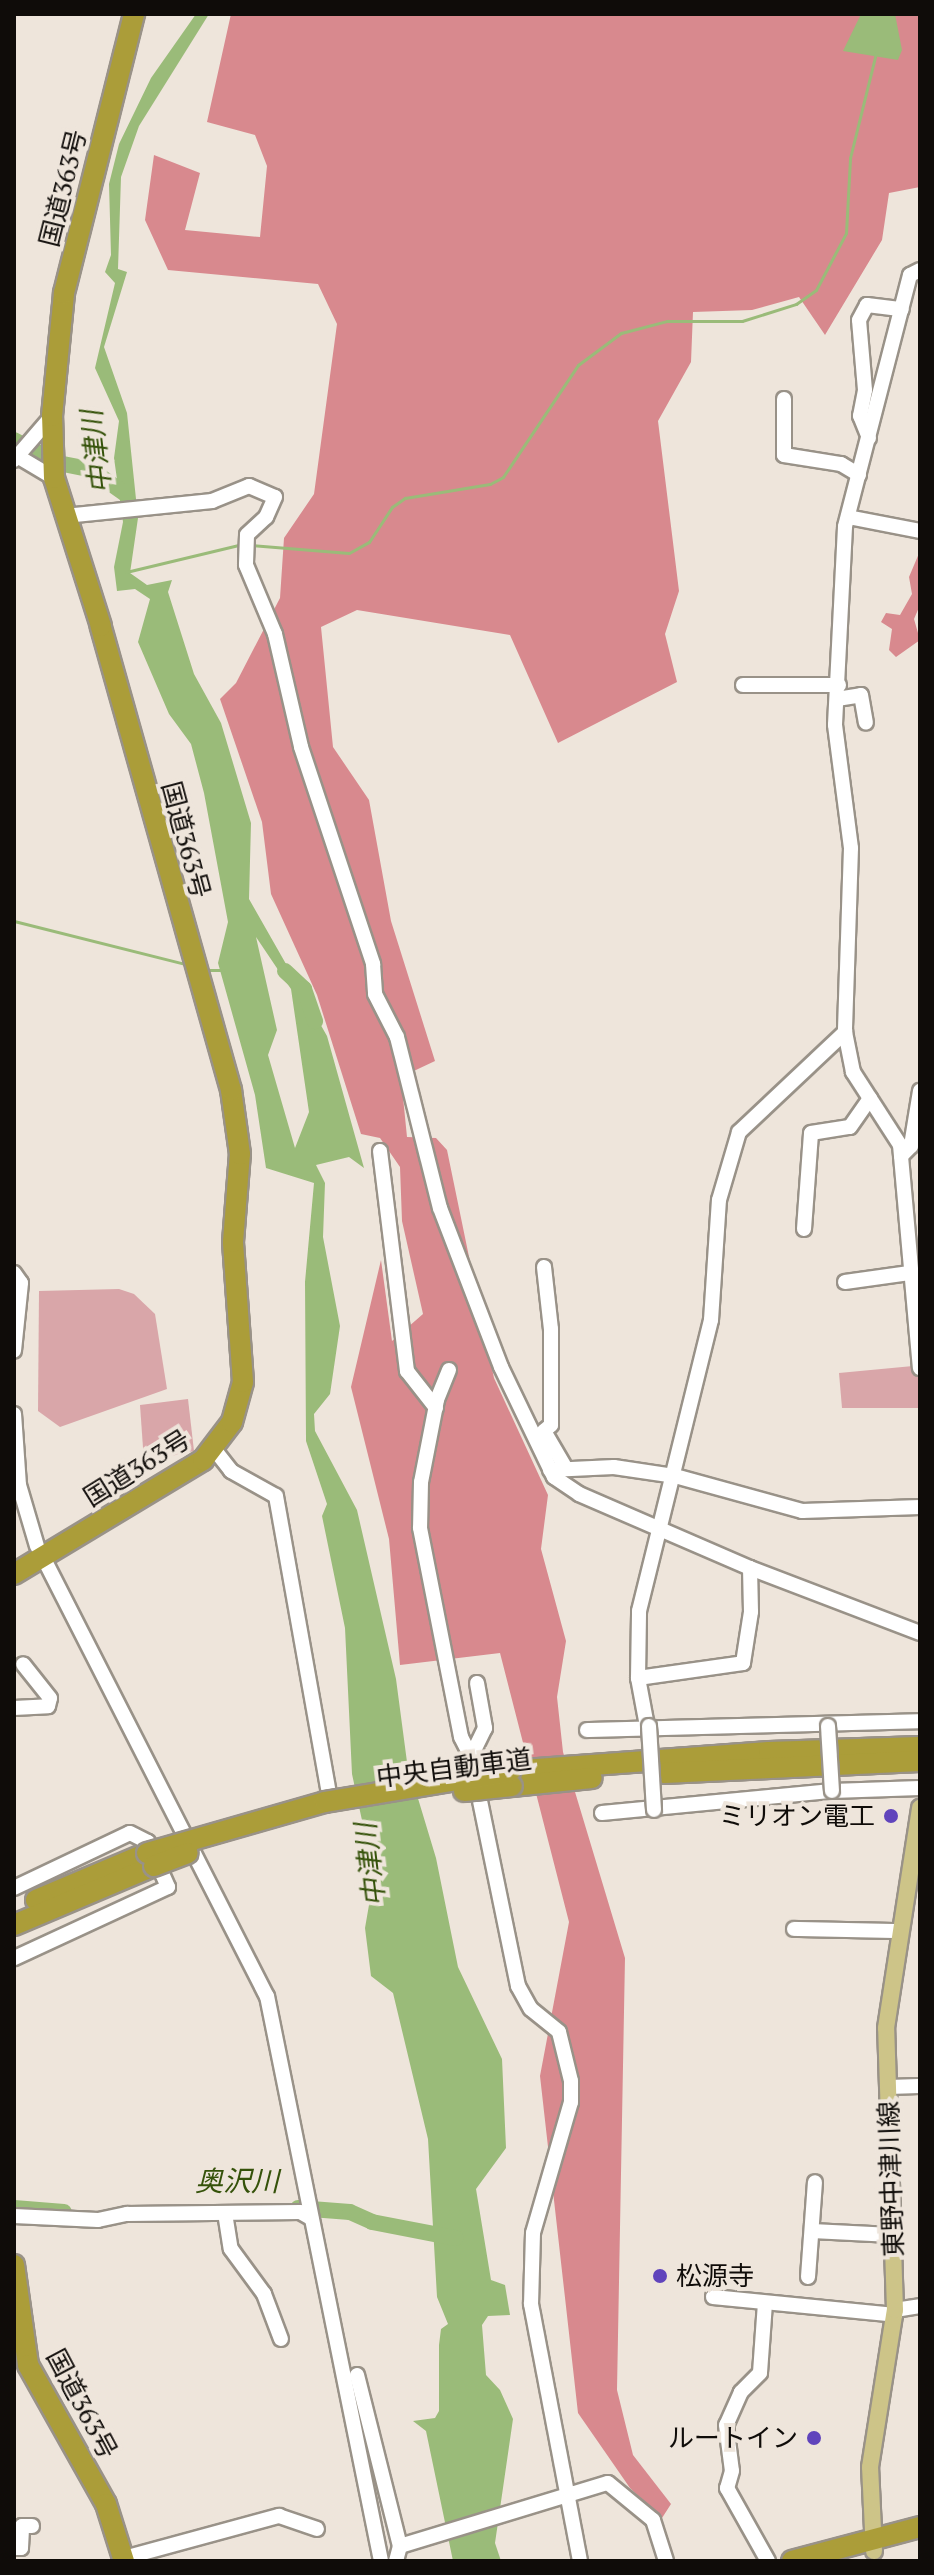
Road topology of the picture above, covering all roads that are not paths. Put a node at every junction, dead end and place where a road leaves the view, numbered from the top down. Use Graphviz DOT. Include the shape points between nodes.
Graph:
graph roads {
  1 [pos="134,14"];
  2 [pos="920,270"];
  3 [pos="902,309"];
  4 [pos="784,399"];
  5 [pos="52,416"];
  6 [pos="869,438"];
  7 [pos="16,458"];
  8 [pos="859,475"];
  9 [pos="54,478"];
  10 [pos="70,514"];
  11 [pos="848,517"];
  12 [pos="920,531"];
  13 [pos="743,685"];
  14 [pos="838,692"];
  15 [pos="866,723"];
  16 [pos="845,1032"];
  17 [pos="920,1091"];
  18 [pos="870,1098"];
  19 [pos="380,1151"];
  20 [pos="901,1156"];
  21 [pos="804,1229"];
  22 [pos="544,1267"];
  23 [pos="14,1273"];
  24 [pos="909,1273"];
  25 [pos="845,1282"];
  26 [pos="14,1351"];
  27 [pos="920,1368"];
  28 [pos="449,1370"];
  29 [pos="436,1408"];
  30 [pos="14,1414"];
  31 [pos="214,1449"];
  32 [pos="557,1469"];
  33 [pos="675,1476"];
  34 [pos="920,1507"];
  35 [pos="661,1526"];
  36 [pos="37,1546"];
  37 [pos="46,1563"];
  38 [pos="750,1568"];
  39 [pos="14,1574"];
  40 [pos="920,1633"];
  41 [pos="23,1664"];
  42 [pos="638,1678"];
  43 [pos="477,1683"];
  44 [pos="14,1708"];
  45 [pos="920,1721"];
  46 [pos="648,1726"];
  47 [pos="828,1726"];
  48 [pos="587,1730"];
  49 [pos="920,1747"];
  50 [pos="471,1757"];
  51 [pos="920,1761"];
  52 [pos="511,1779"];
  53 [pos="920,1788"];
  54 [pos="832,1791"];
  55 [pos="329,1794"];
  56 [pos="920,1808"];
  57 [pos="654,1810"];
  58 [pos="602,1813"];
  59 [pos="151,1860"];
  60 [pos="14,1888"];
  61 [pos="14,1910"];
  62 [pos="14,1925"];
  63 [pos="794,1929"];
  64 [pos="899,1931"];
  65 [pos="14,1958"];
  66 [pos="920,2086"];
  67 [pos="888,2087"];
  68 [pos="815,2182"];
  69 [pos="310,2212"];
  70 [pos="225,2213"];
  71 [pos="14,2216"];
  72 [pos="812,2231"];
  73 [pos="892,2235"];
  74 [pos="14,2265"];
  75 [pos="808,2277"];
  76 [pos="713,2297"];
  77 [pos="765,2303"];
  78 [pos="920,2306"];
  79 [pos="895,2313"];
  80 [pos="281,2339"];
  81 [pos="357,2375"];
  82 [pos="565,2495"];
  83 [pos="32,2526"];
  84 [pos="920,2527"];
  85 [pos="317,2529"];
  86 [pos="920,2539"];
  87 [pos="14,2548"];
  88 [pos="873,2550"];
  89 [pos="400,2551"];
  90 [pos="124,2560"];
  91 [pos="381,2561"];
  92 [pos="580,2561"];
  93 [pos="666,2561"];
  94 [pos="768,2561"];
  95 [pos="792,2561"];
  96 [pos="836,2561"];
  1 -- 5 [label="highway, 国道363号" via="64,293"];
  2 -- 3 [label="street" via="910,275"];
  3 -- 6 [label="street"];
  3 -- 6 [label="street" via="867,305 859,320 865,390 860,416"];
  4 -- 8 [label="street" via="784,455 841,464"];
  5 -- 7 [label="street"];
  5 -- 9 [label="highway, 国道363号"];
  6 -- 8 [label="street"];
  7 -- 9 [label="street"];
  8 -- 11 [label="street"];
  9 -- 10 [label="highway, 国道363号"];
  10 -- 31 [label="highway, 国道363号" via="231,1090 239,1137 233,1242 243,1382 237,1411"];
  10 -- 32 [label="street" via="212,501 249,486 275,497 266,517 247,535 246,565 275,634 301,747 373,964 375,994 401,1050 416,1128 440,1208 501,1367"];
  11 -- 12 [label="street"];
  11 -- 14 [label="street"];
  13 -- 14 [label="street"];
  14 -- 15 [label="street" via="861,695"];
  14 -- 16 [label="street" via="835,746 851,848"];
  16 -- 18 [label="street" via="853,1072"];
  16 -- 33 [label="street" via="739,1132 719,1200 711,1320"];
  17 -- 20 [label="street" via="911,1146"];
  18 -- 20 [label="street" via="894,1130"];
  18 -- 21 [label="street" via="850,1127 811,1133"];
  19 -- 29 [label="street" via="407,1371"];
  20 -- 24 [label="street"];
  22 -- 32 [label="street" via="551,1329 551,1425 544,1431"];
  23 -- 26 [label="street" via="21,1283"];
  24 -- 25 [label="street"];
  24 -- 27 [label="street"];
  28 -- 29 [label="street"];
  29 -- 50 [label="street" via="421,1482 420,1528 461,1737"];
  30 -- 36 [label="street" via="19,1485"];
  31 -- 39 [label="highway, 国道363号" via="188,1473"];
  31 -- 55 [label="street" via="231,1471 276,1496"];
  32 -- 33 [label="street"];
  32 -- 35 [label="street" via="579,1494"];
  33 -- 34 [label="street" via="802,1511"];
  33 -- 35 [label="street"];
  35 -- 38 [label="street"];
  35 -- 42 [label="street" via="639,1611"];
  37 -- 69 [label="street" via="267,1996"];
  38 -- 40 [label="street"];
  38 -- 42 [label="street" via="751,1612 743,1663"];
  41 -- 44 [label="street" via="50,1698 48,1706"];
  42 -- 46 [label="street"];
  43 -- 50 [label="street" via="485,1728"];
  45 -- 47 [label="street"];
  46 -- 47 [label="street"];
  46 -- 48 [label="street"];
  46 -- 57 [label="street, bridge"];
  47 -- 54 [label="street, bridge"];
  49 -- 52 [label="highway, 中央自動車道" via="769,1752"];
  50 -- 82 [label="street" via="518,1986 531,2009 559,2032 571,2081 556,2160 533,2233 531,2304"];
  51 -- 52 [label="highway, 中央自動車道"];
  52 -- 59 [label="highway, 中央自動車道, bridge" via="326,1813"];
  53 -- 54 [label="street"];
  54 -- 57 [label="street"];
  56 -- 64 [label="main road, 東野中津川線"];
  57 -- 58 [label="street"];
  59 -- 61 [label="highway, 中央自動車道"];
  59 -- 62 [label="highway, 中央自動車道"];
  60 -- 65 [label="street" via="130,1833 148,1842 168,1887"];
  63 -- 64 [label="street"];
  64 -- 67 [label="main road, 東野中津川線" via="886,2028"];
  66 -- 67 [label="street"];
  67 -- 73 [label="main road, 東野中津川線"];
  68 -- 72 [label="street"];
  69 -- 70 [label="street"];
  69 -- 91 [label="street"];
  70 -- 71 [label="street" via="127,2214 98,2220"];
  70 -- 80 [label="street" via="231,2249 264,2294"];
  72 -- 73 [label="street"];
  72 -- 75 [label="street"];
  73 -- 79 [label="main road, 東野中津川線"];
  74 -- 90 [label="highway, 国道363号" via="28,2365 106,2504"];
  76 -- 77 [label="street"];
  77 -- 79 [label="street"];
  77 -- 94 [label="street" via="760,2373 741,2392 726,2425 732,2471 727,2488"];
  78 -- 79 [label="street"];
  79 -- 88 [label="main road, 東野中津川線" via="870,2467"];
  81 -- 89 [label="street"];
  82 -- 89 [label="street"];
  82 -- 92 [label="street"];
  82 -- 93 [label="street" via="608,2483 618,2487 653,2520"];
  83 -- 87 [label="street" via="22,2526 21,2548"];
  84 -- 88 [label="highway"];
  85 -- 90 [label="street" via="279,2516"];
  86 -- 88 [label="highway"];
  88 -- 95 [label="highway"];
  88 -- 96 [label="highway"];
}
